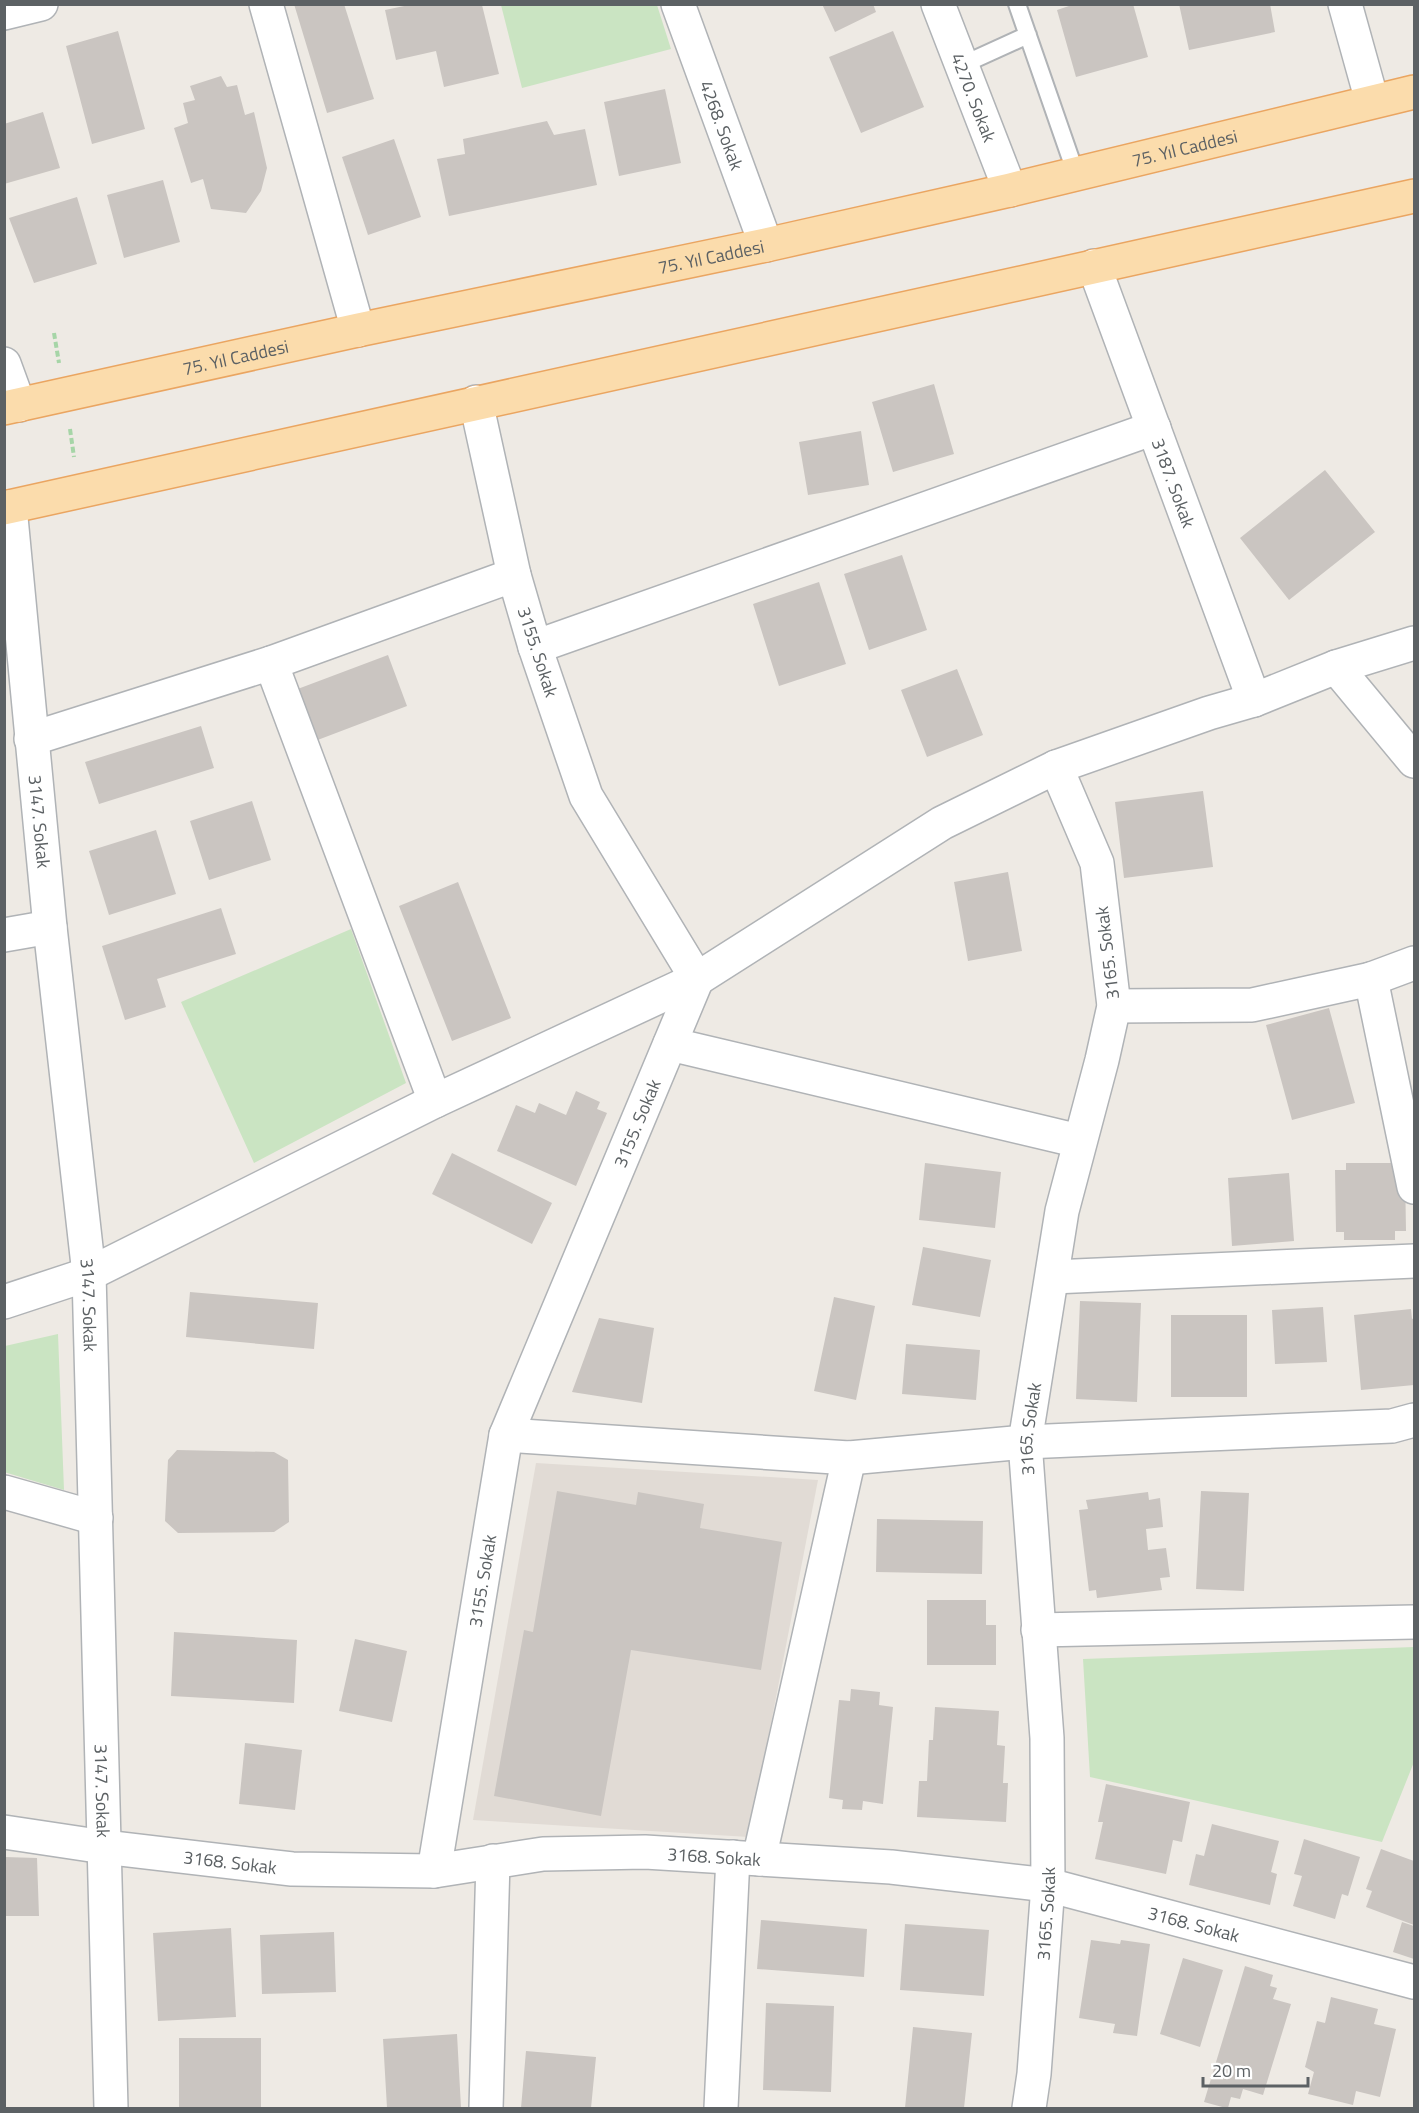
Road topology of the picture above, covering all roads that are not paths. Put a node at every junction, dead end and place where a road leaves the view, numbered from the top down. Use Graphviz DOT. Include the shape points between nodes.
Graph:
graph roads {
  1 [pos="41,4"];
  2 [pos="266,4"];
  3 [pos="678,4"];
  4 [pos="938,4"];
  5 [pos="1017,4"];
  6 [pos="1345,4"];
  7 [pos="4,13"];
  8 [pos="1028,35"];
  9 [pos="962,65"];
  10 [pos="1414,92"];
  11 [pos="1372,100"];
  12 [pos="1076,174"];
  13 [pos="1010,190"];
  14 [pos="1414,196"];
  15 [pos="766,245"];
  16 [pos="1094,266"];
  17 [pos="358,330"];
  18 [pos="4,364"];
  19 [pos="476,402"];
  20 [pos="12,407"];
  21 [pos="1154,428"];
  22 [pos="7,508"];
  23 [pos="514,575"];
  24 [pos="1414,643"];
  25 [pos="535,647"];
  26 [pos="271,663"];
  27 [pos="1336,667"];
  28 [pos="1254,700"];
  29 [pos="31,740"];
  30 [pos="1414,761"];
  31 [pos="1056,766"];
  32 [pos="50,927"];
  33 [pos="4,935"];
  34 [pos="1414,963"];
  35 [pos="697,979"];
  36 [pos="1371,979"];
  37 [pos="1114,1006"];
  38 [pos="669,1044"];
  39 [pos="435,1101"];
  40 [pos="1079,1141"];
  41 [pos="1414,1187"];
  42 [pos="1414,1261"];
  43 [pos="89,1274"];
  44 [pos="1053,1277"];
  45 [pos="4,1302"];
  46 [pos="1414,1419"];
  47 [pos="506,1435"];
  48 [pos="1025,1442"];
  49 [pos="849,1458"];
  50 [pos="4,1492"];
  51 [pos="96,1518"];
  52 [pos="1414,1622"];
  53 [pos="1038,1630"];
  54 [pos="4,1832"];
  55 [pos="104,1847"];
  56 [pos="746,1858"];
  57 [pos="493,1861"];
  58 [pos="434,1871"];
  59 [pos="1047,1885"];
  60 [pos="1414,1982"];
  61 [pos="111,2109"];
  62 [pos="486,2109"];
  63 [pos="721,2109"];
  64 [pos="1029,2109"];
  1 -- 7 [label="street"];
  2 -- 17 [label="street"];
  3 -- 15 [label="street, 4268. Sokak"];
  4 -- 9 [label="street, 4270. Sokak"];
  5 -- 8 [label="lane"];
  6 -- 11 [label="street"];
  8 -- 9 [label="lane"];
  8 -- 12 [label="lane"];
  9 -- 13 [label="street, 4270. Sokak"];
  10 -- 11 [label="main road, 75. Yıl Caddesi"];
  11 -- 12 [label="main road, 75. Yıl Caddesi"];
  12 -- 13 [label="main road, 75. Yıl Caddesi"];
  13 -- 15 [label="main road, 75. Yıl Caddesi"];
  14 -- 16 [label="main road"];
  15 -- 17 [label="main road, 75. Yıl Caddesi"];
  16 -- 19 [label="main road"];
  16 -- 21 [label="street, 3187. Sokak"];
  17 -- 20 [label="main road, 75. Yıl Caddesi"];
  18 -- 20 [label="street"];
  19 -- 22 [label="main road"];
  19 -- 23 [label="street, 3155. Sokak"];
  21 -- 25 [label="street"];
  21 -- 28 [label="street, 3187. Sokak"];
  22 -- 29 [label="street, 3147. Sokak"];
  23 -- 25 [label="street, 3155. Sokak"];
  23 -- 26 [label="street"];
  24 -- 27 [label="street"];
  25 -- 35 [label="street, 3155. Sokak" via="586,796"];
  26 -- 29 [label="street"];
  26 -- 39 [label="street"];
  27 -- 28 [label="street"];
  27 -- 30 [label="street"];
  28 -- 31 [label="street"];
  29 -- 32 [label="street, 3147. Sokak"];
  31 -- 35 [label="street" via="942,823"];
  31 -- 37 [label="street, 3165. Sokak" via="1097,863"];
  32 -- 33 [label="street"];
  32 -- 43 [label="street, 3147. Sokak"];
  34 -- 36 [label="street"];
  35 -- 38 [label="street, 3155. Sokak"];
  35 -- 39 [label="street"];
  36 -- 37 [label="street" via="1252,1005"];
  36 -- 41 [label="street"];
  37 -- 40 [label="street, 3165. Sokak"];
  38 -- 40 [label="street"];
  38 -- 47 [label="street, 3155. Sokak"];
  39 -- 43 [label="street"];
  40 -- 44 [label="street, 3165. Sokak" via="1062,1211"];
  42 -- 44 [label="street"];
  43 -- 45 [label="street"];
  43 -- 51 [label="street, 3147. Sokak"];
  44 -- 48 [label="street, 3165. Sokak"];
  46 -- 48 [label="street" via="1392,1426"];
  47 -- 49 [label="street"];
  47 -- 58 [label="street, 3155. Sokak"];
  48 -- 49 [label="street"];
  48 -- 53 [label="street, 3165. Sokak"];
  49 -- 56 [label="street"];
  50 -- 51 [label="street"];
  51 -- 55 [label="street, 3147. Sokak"];
  52 -- 53 [label="street"];
  53 -- 59 [label="street, 3165. Sokak" via="1047,1738"];
  54 -- 55 [label="street, 3168. Sokak"];
  55 -- 58 [label="street, 3168. Sokak" via="292,1869"];
  55 -- 61 [label="street, 3147. Sokak"];
  56 -- 57 [label="street, 3168. Sokak" via="645,1852 543,1854"];
  56 -- 59 [label="street, 3168. Sokak" via="891,1867"];
  56 -- 63 [label="street"];
  57 -- 58 [label="street, 3168. Sokak"];
  57 -- 62 [label="street"];
  59 -- 60 [label="street, 3168. Sokak"];
  59 -- 64 [label="street, 3165. Sokak"];
}
